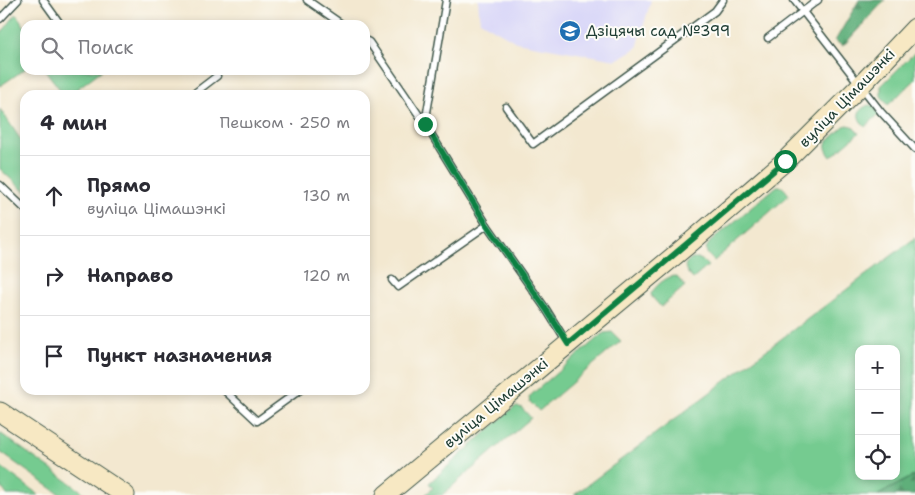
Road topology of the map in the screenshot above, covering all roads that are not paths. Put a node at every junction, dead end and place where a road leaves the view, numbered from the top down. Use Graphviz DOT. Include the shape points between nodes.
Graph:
graph roads {
  1 [pos="18,0"];
  2 [pos="44,0"];
  3 [pos="307,0"];
  4 [pos="446,0"];
  5 [pos="723,0"];
  6 [pos="794,0"];
  7 [pos="818,0"];
  8 [pos="802,12"];
  9 [pos="0,19"];
  10 [pos="58,20"];
  11 [pos="336,20"];
  12 [pos="915,28"];
  13 [pos="768,38"];
  14 [pos="370,43"];
  15 [pos="217,76"];
  16 [pos="861,85"];
  17 [pos="199,90"];
  18 [pos="506,107"];
  19 [pos="425,124"];
  20 [pos="915,149"];
  21 [pos="0,185"];
  22 [pos="20,205"];
  23 [pos="487,225"];
  24 [pos="392,280"];
  25 [pos="568,344"];
  26 [pos="229,395"];
  27 [pos="293,395"];
  28 [pos="0,412"];
  29 [pos="125,495"];
  30 [pos="386,495"];
  1 -- 9 [label="lane"];
  2 -- 10 [label="lane"];
  3 -- 11 [label="lane"];
  4 -- 19 [label="lane"];
  5 -- 18 [label="lane" via="715,11 533,144"];
  6 -- 8 [label="lane"];
  7 -- 8 [label="lane"];
  8 -- 13 [label="lane"];
  8 -- 16 [label="lane"];
  12 -- 16 [label="main road, вуліца Цімашэнкі"];
  14 -- 19 [label="lane"];
  15 -- 17 [label="lane"];
  16 -- 20 [label="lane"];
  16 -- 25 [label="main road, вуліца Цімашэнкі" via="785,161"];
  19 -- 23 [label="lane"];
  21 -- 22 [label="lane"];
  23 -- 24 [label="lane" via="398,287"];
  23 -- 25 [label="lane"];
  25 -- 30 [label="main road, вуліца Цімашэнкі"];
  26 -- 27 [label="lane" via="257,421"];
  28 -- 29 [label="main road"];
}
